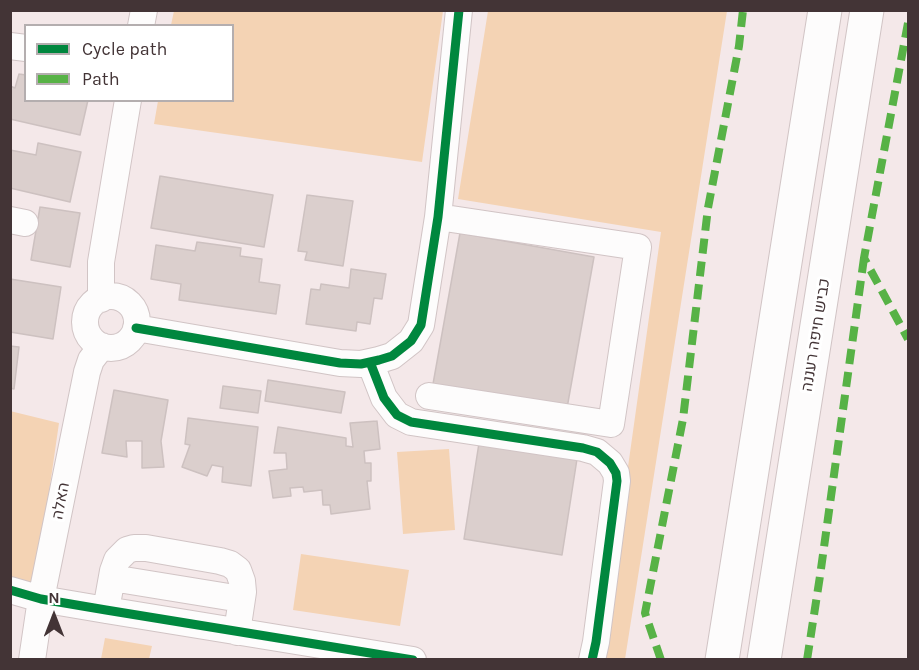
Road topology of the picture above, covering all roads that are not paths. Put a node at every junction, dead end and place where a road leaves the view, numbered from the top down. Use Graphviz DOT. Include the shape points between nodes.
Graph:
graph roads {
  1 [pos="459,10"];
  2 [pos="825,10"];
  3 [pos="867,10"];
  4 [pos="128,102"];
  5 [pos="438,217"];
  6 [pos="101,299"];
  7 [pos="136,328"];
  8 [pos="102,346"];
  9 [pos="370,362"];
  10 [pos="429,396"];
  11 [pos="112,578"];
  12 [pos="10,590"];
  13 [pos="41,599"];
  14 [pos="241,599"];
  15 [pos="106,610"];
  16 [pos="237,632"];
  17 [pos="32,660"];
  18 [pos="413,660"];
  19 [pos="592,660"];
  20 [pos="722,660"];
  21 [pos="764,660"];
  1 -- 5 [label="street"];
  2 -- 20 [label="highway"];
  3 -- 21 [label="highway, כביש חיפה רעננה"];
  4 -- 6 [label="street" via="101,262"];
  5 -- 9 [label="street" via="421,325 411,341 392,356"];
  5 -- 10 [label="street" via="638,247 611,424"];
  6 -- 7 [label="street" via="118,298 130,305 135,312"];
  6 -- 8 [label="street" via="90,307 85,323 90,338"];
  7 -- 8 [label="street" via="122,345"];
  7 -- 9 [label="street" via="340,363"];
  8 -- 13 [label="street, האלה" via="87,372"];
  9 -- 19 [label="street" via="384,398 397,415 411,422 583,448 610,462 617,481"];
  11 -- 14 [label="street"];
  11 -- 14 [label="street" via="117,560 127,550 146,548 230,564 238,570 242,582"];
  11 -- 15 [label="street"];
  12 -- 13 [label="street"];
  13 -- 15 [label="street"];
  13 -- 17 [label="street, האלה"];
  14 -- 16 [label="street"];
  15 -- 16 [label="street"];
  16 -- 18 [label="street"];
}
